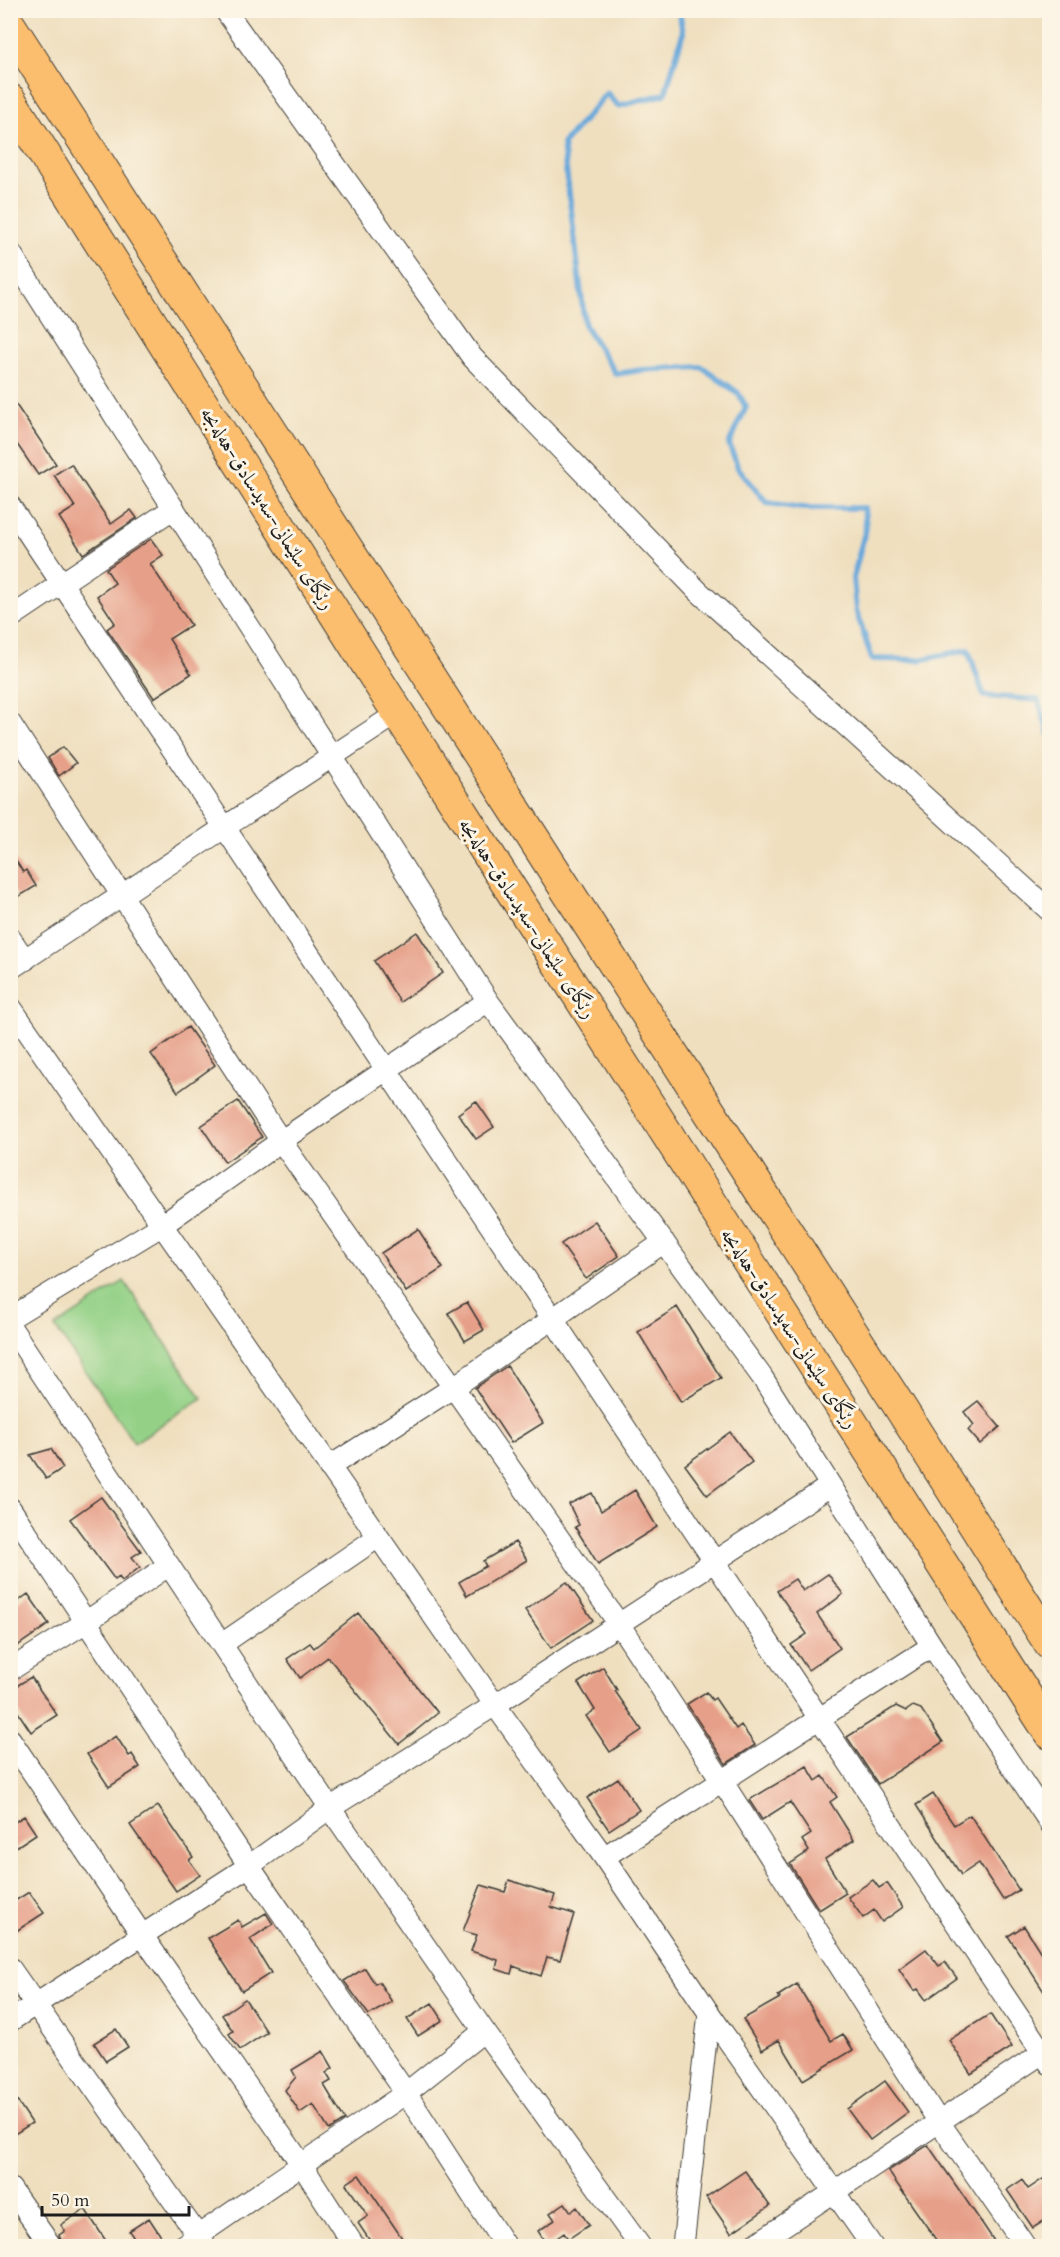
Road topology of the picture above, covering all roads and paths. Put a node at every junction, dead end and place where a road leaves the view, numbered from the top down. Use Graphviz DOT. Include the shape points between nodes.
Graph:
graph roads {
  1 [pos="225,10"];
  2 [pos="10,26"];
  3 [pos="10,100"];
  4 [pos="10,252"];
  5 [pos="10,506"];
  6 [pos="174,508"];
  7 [pos="62,584"];
  8 [pos="10,618"];
  9 [pos="398,713"];
  10 [pos="10,723"];
  11 [pos="333,757"];
  12 [pos="224,826"];
  13 [pos="122,895"];
  14 [pos="1050,911"];
  15 [pos="10,938"];
  16 [pos="18,964"];
  17 [pos="632,990"];
  18 [pos="488,1001"];
  19 [pos="10,1006"];
  20 [pos="590,1014"];
  21 [pos="386,1069"];
  22 [pos="282,1141"];
  23 [pos="161,1226"];
  24 [pos="664,1242"];
  25 [pos="10,1318"];
  26 [pos="552,1319"];
  27 [pos="10,1326"];
  28 [pos="454,1387"];
  29 [pos="329,1467"];
  30 [pos="830,1486"];
  31 [pos="10,1508"];
  32 [pos="378,1537"];
  33 [pos="715,1562"];
  34 [pos="169,1565"];
  35 [pos="86,1622"];
  36 [pos="619,1624"];
  37 [pos="222,1644"];
  38 [pos="1050,1644"];
  39 [pos="932,1646"];
  40 [pos="10,1670"];
  41 [pos="495,1705"];
  42 [pos="820,1718"];
  43 [pos="1050,1733"];
  44 [pos="10,1740"];
  45 [pos="722,1781"];
  46 [pos="330,1808"];
  47 [pos="1050,1823"];
  48 [pos="604,1857"];
  49 [pos="249,1866"];
  50 [pos="142,1935"];
  51 [pos="10,1968"];
  52 [pos="35,2005"];
  53 [pos="709,2013"];
  54 [pos="10,2021"];
  55 [pos="484,2031"];
  56 [pos="1047,2055"];
  57 [pos="406,2093"];
  58 [pos="939,2122"];
  59 [pos="302,2165"];
  60 [pos="10,2188"];
  61 [pos="834,2192"];
  62 [pos="195,2243"];
  63 [pos="51,2247"];
  64 [pos="354,2247"];
  65 [pos="505,2247"];
  66 [pos="640,2247"];
  67 [pos="683,2247"];
  68 [pos="753,2247"];
  69 [pos="872,2247"];
  70 [pos="1025,2247"];
  1 -- 14 [label="street" via="472,357 698,591"];
  2 -- 17 [label="highway"];
  3 -- 9 [label="highway, رێگای سلێمانی-سەیدسادق-هەلەبجە"];
  4 -- 6 [label="street"];
  5 -- 7 [label="street"];
  6 -- 7 [label="street"];
  6 -- 11 [label="street"];
  7 -- 8 [label="street"];
  7 -- 12 [label="street"];
  9 -- 11 [label="street"];
  9 -- 20 [label="highway, رێگای سلێمانی-سەیدسادق-هەلەبجە"];
  10 -- 13 [label="street"];
  11 -- 12 [label="street"];
  11 -- 18 [label="street"];
  12 -- 13 [label="street"];
  12 -- 21 [label="street"];
  13 -- 16 [label="street"];
  13 -- 22 [label="street"];
  15 -- 16 [label="street"];
  17 -- 20 [label="highway"];
  17 -- 38 [label="highway"];
  18 -- 21 [label="street"];
  18 -- 24 [label="street"];
  19 -- 23 [label="street"];
  20 -- 43 [label="highway, رێگای سلێمانی-سەیدسادق-هەلەبجە"];
  21 -- 22 [label="street"];
  21 -- 26 [label="street"];
  22 -- 23 [label="street"];
  22 -- 28 [label="street"];
  23 -- 25 [label="street"];
  23 -- 29 [label="street"];
  24 -- 26 [label="street"];
  24 -- 30 [label="street" via="762,1377"];
  26 -- 28 [label="street"];
  26 -- 33 [label="street"];
  27 -- 34 [label="street"];
  28 -- 29 [label="street"];
  28 -- 36 [label="street"];
  29 -- 32 [label="street"];
  30 -- 33 [label="street"];
  30 -- 39 [label="street"];
  31 -- 35 [label="street"];
  32 -- 37 [label="street"];
  32 -- 41 [label="street"];
  33 -- 36 [label="street"];
  33 -- 42 [label="street"];
  34 -- 35 [label="street"];
  34 -- 37 [label="street"];
  35 -- 40 [label="street"];
  35 -- 49 [label="street"];
  36 -- 41 [label="street"];
  36 -- 45 [label="street"];
  37 -- 46 [label="street"];
  39 -- 42 [label="street"];
  39 -- 47 [label="street"];
  41 -- 46 [label="street"];
  41 -- 48 [label="street"];
  42 -- 45 [label="street"];
  42 -- 56 [label="street"];
  44 -- 50 [label="street"];
  45 -- 48 [label="street"];
  45 -- 58 [label="street"];
  46 -- 49 [label="street"];
  46 -- 55 [label="street"];
  48 -- 53 [label="street"];
  49 -- 50 [label="street"];
  49 -- 57 [label="street"];
  50 -- 52 [label="street"];
  50 -- 59 [label="street"];
  51 -- 52 [label="street"];
  52 -- 54 [label="street"];
  52 -- 62 [label="street"];
  53 -- 61 [label="street"];
  53 -- 67 [label="street"];
  55 -- 57 [label="street"];
  55 -- 66 [label="street"];
  56 -- 58 [label="street"];
  57 -- 59 [label="street"];
  57 -- 65 [label="street"];
  58 -- 61 [label="street"];
  58 -- 70 [label="street"];
  59 -- 62 [label="street"];
  59 -- 64 [label="street"];
  60 -- 63 [label="street"];
  61 -- 68 [label="street"];
  61 -- 69 [label="street"];
}
